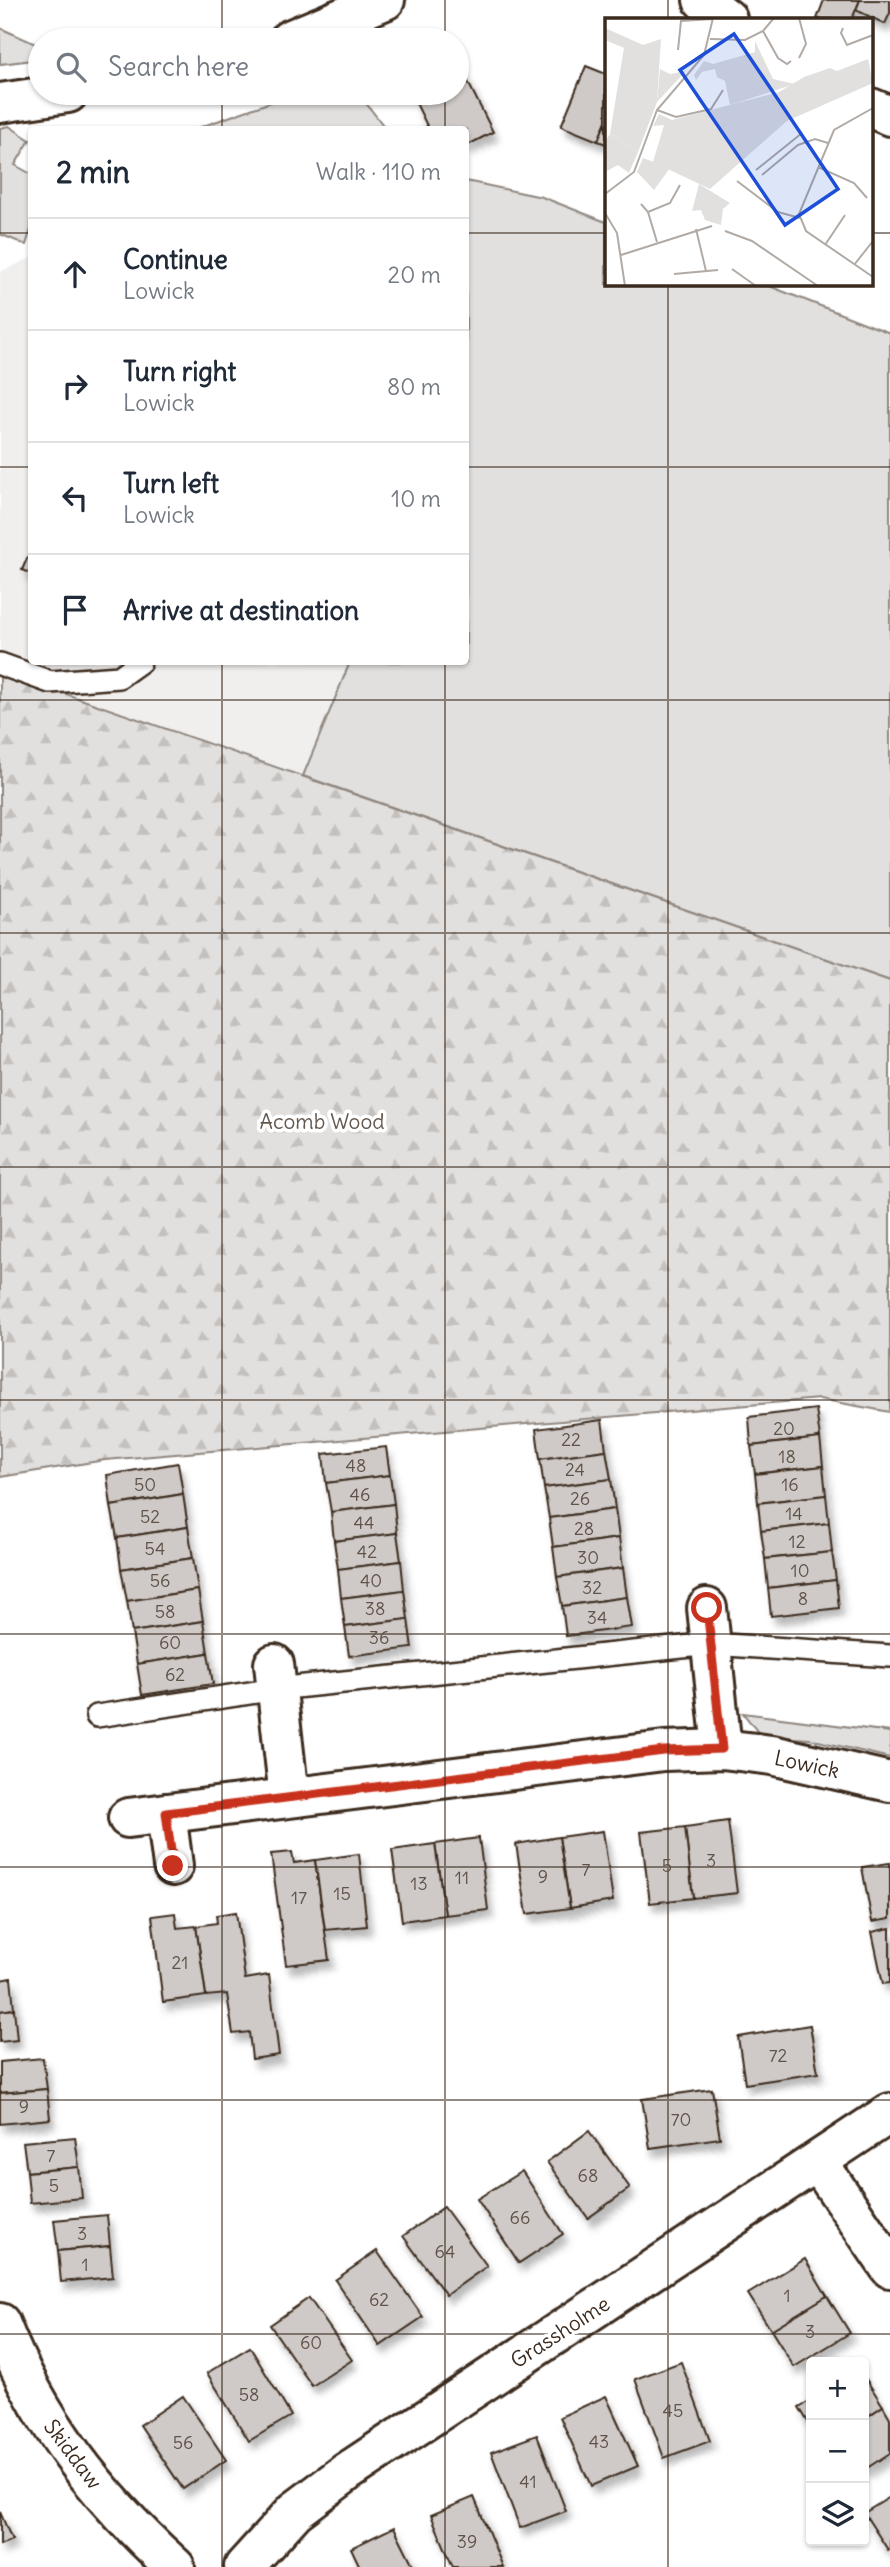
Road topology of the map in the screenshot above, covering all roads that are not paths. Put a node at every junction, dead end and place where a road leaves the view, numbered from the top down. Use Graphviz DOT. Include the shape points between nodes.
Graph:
graph roads {
  1 [pos="385,0"];
  2 [pos="703,0"];
  3 [pos="726,18"];
  4 [pos="318,28"];
  5 [pos="28,99"];
  6 [pos="0,103"];
  7 [pos="872,108"];
  8 [pos="890,116"];
  9 [pos="0,664"];
  10 [pos="136,665"];
  11 [pos="709,1626"];
  12 [pos="890,1656"];
  13 [pos="275,1677"];
  14 [pos="97,1716"];
  15 [pos="722,1749"];
  16 [pos="890,1782"];
  17 [pos="289,1797"];
  18 [pos="166,1813"];
  19 [pos="128,1818"];
  20 [pos="173,1866"];
  21 [pos="890,2113"];
  22 [pos="818,2162"];
  23 [pos="890,2268"];
  24 [pos="0,2323"];
  25 [pos="175,2567"];
  26 [pos="243,2567"];
  1 -- 4 [label="street"];
  2 -- 3 [label="street"];
  5 -- 6 [label="street"];
  7 -- 8 [label="street"];
  9 -- 10 [label="lane" via="50,682 119,677"];
  11 -- 12 [label="lane"];
  11 -- 13 [label="lane"];
  11 -- 15 [label="street"];
  13 -- 14 [label="lane"];
  13 -- 17 [label="street"];
  15 -- 16 [label="street, Lowick" via="772,1755"];
  15 -- 17 [label="street, Lowick" via="664,1751"];
  17 -- 18 [label="street, Lowick"];
  18 -- 19 [label="street, Lowick"];
  18 -- 20 [label="street"];
  21 -- 22 [label="street, Grassholme"];
  22 -- 23 [label="street"];
  22 -- 26 [label="street, Grassholme" via="347,2472 295,2511"];
  24 -- 25 [label="street, Skiddaw" via="51,2428 88,2478"];
}
